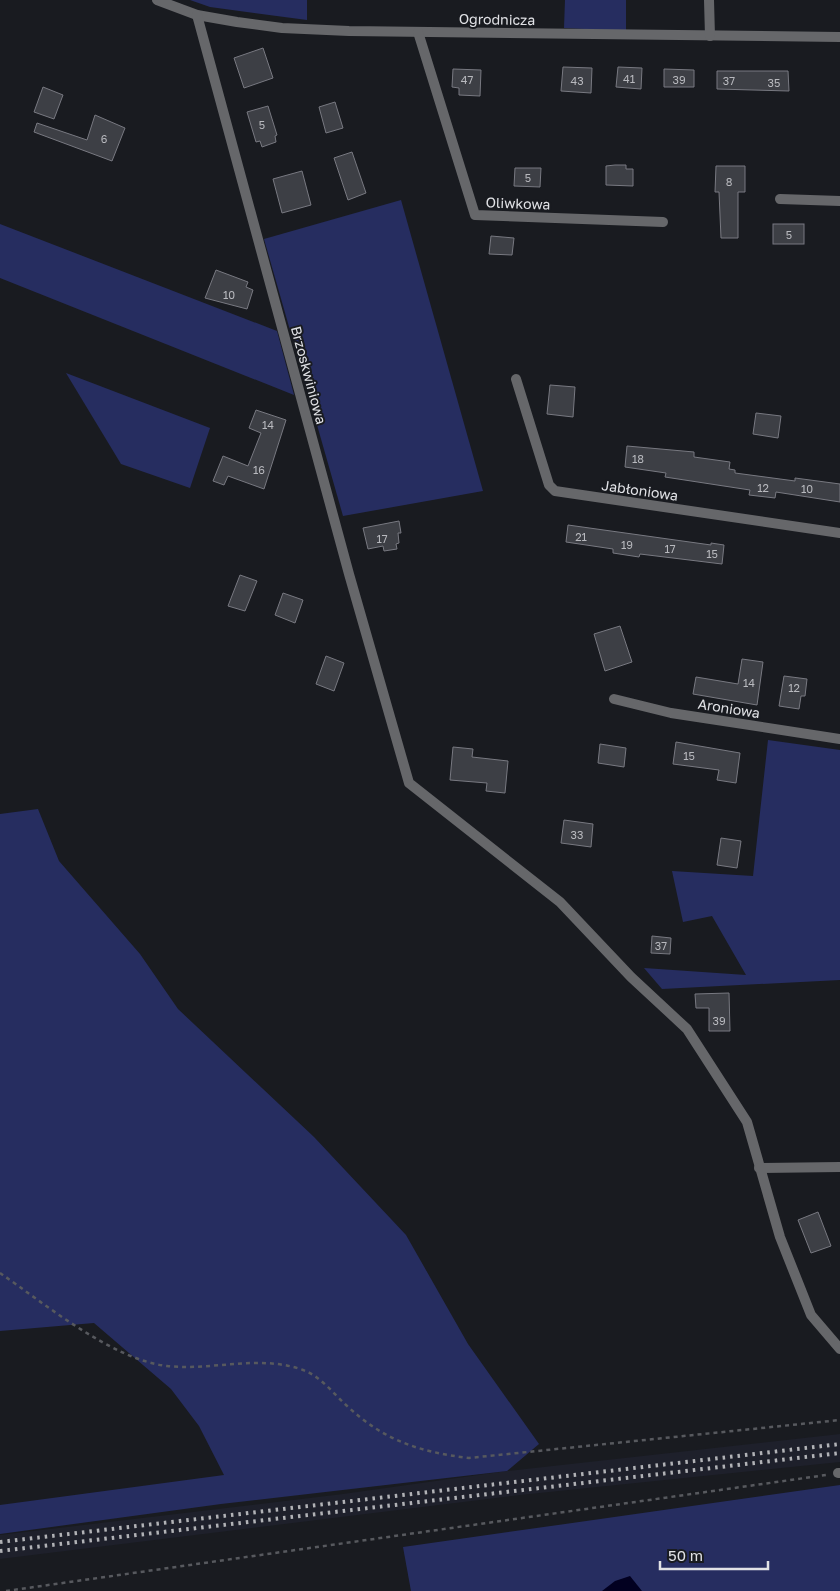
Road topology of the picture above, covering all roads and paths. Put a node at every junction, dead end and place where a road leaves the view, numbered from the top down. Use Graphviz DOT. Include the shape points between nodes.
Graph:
graph roads {
  1 [pos="157,0"];
  2 [pos="709,0"];
  3 [pos="197,15"];
  4 [pos="418,32"];
  5 [pos="710,36"];
  6 [pos="840,37"];
  7 [pos="780,199"];
  8 [pos="840,200"];
  9 [pos="663,222"];
  10 [pos="516,379"];
  11 [pos="840,533"];
  12 [pos="614,699"];
  13 [pos="840,739"];
  14 [pos="840,1167"];
  15 [pos="759,1168"];
  16 [pos="0,1273"];
  17 [pos="840,1349"];
  18 [pos="840,1420"];
  19 [pos="839,1473"];
  20 [pos="6,1591"];
  1 -- 3 [label="street, Ogrodnicza"];
  2 -- 5 [label="street"];
  3 -- 4 [label="street, Ogrodnicza" via="282,28"];
  3 -- 15 [label="street, Brzoskwiniowa" via="409,783 560,902 631,977 687,1028 747,1122"];
  4 -- 5 [label="street, Ogrodnicza"];
  4 -- 9 [label="street, Oliwkowa" via="474,215"];
  5 -- 6 [label="street, Ogrodnicza"];
  7 -- 8 [label="street"];
  10 -- 11 [label="street, Jabłoniowa" via="549,485 555,491"];
  12 -- 13 [label="street, Aroniowa" via="671,713"];
  14 -- 15 [label="street"];
  15 -- 17 [label="street, Brzoskwiniowa" via="780,1237 811,1314"];
  16 -- 18 [label="path" via="91,1336 124,1353 166,1366 205,1368 269,1362 304,1370 328,1386 382,1434 414,1448 440,1454 469,1458"];
  19 -- 20 [label="path"];
}
